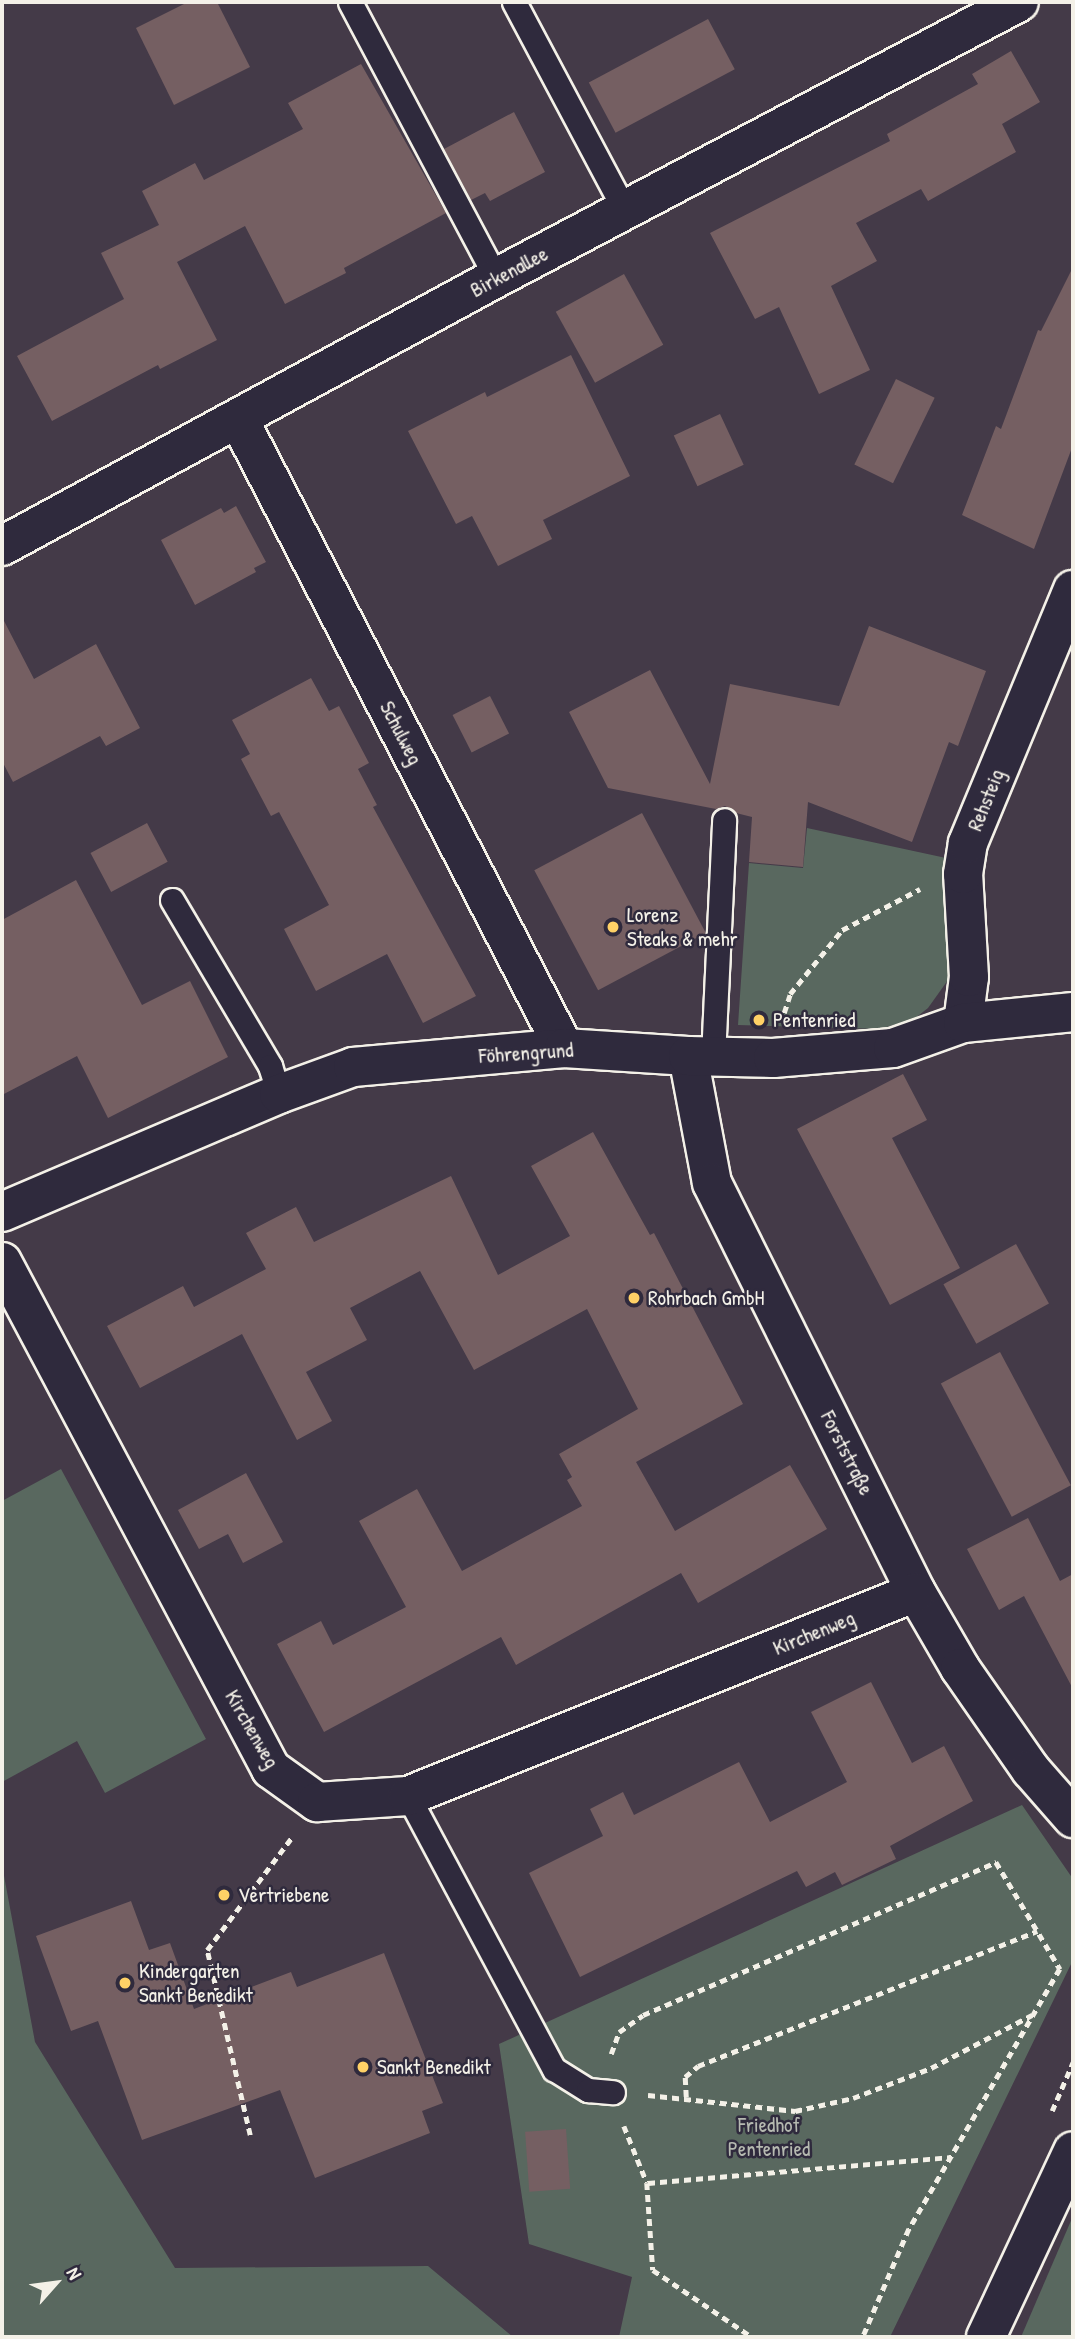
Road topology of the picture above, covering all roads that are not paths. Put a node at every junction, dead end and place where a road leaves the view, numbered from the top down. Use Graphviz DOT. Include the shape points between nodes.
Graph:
graph roads {
  1 [pos="350,2"];
  2 [pos="514,2"];
  3 [pos="1019,2"];
  4 [pos="625,211"];
  5 [pos="496,278"];
  6 [pos="238,418"];
  7 [pos="2,546"];
  8 [pos="1073,590"];
  9 [pos="724,820"];
  10 [pos="172,900"];
  11 [pos="1073,1012"];
  12 [pos="963,1023"];
  13 [pos="564,1048"];
  14 [pos="700,1057"];
  15 [pos="279,1094"];
  16 [pos="2,1212"];
  17 [pos="2,1262"];
  18 [pos="916,1592"];
  19 [pos="408,1796"];
  20 [pos="1073,1818"];
  21 [pos="612,2092"];
  22 [pos="1073,2151"];
  23 [pos="986,2337"];
  1 -- 5 [label="lane"];
  2 -- 4 [label="lane"];
  3 -- 4 [label="street, Birkenallee"];
  4 -- 5 [label="street, Birkenallee"];
  5 -- 6 [label="street, Birkenallee"];
  6 -- 7 [label="street, Birkenallee"];
  6 -- 13 [label="street, Schulweg"];
  8 -- 12 [label="street, Rehsteig" via="968,843 963,874 969,977"];
  9 -- 14 [label="lane"];
  10 -- 15 [label="lane" via="270,1066"];
  11 -- 12 [label="street, Föhrengrund"];
  12 -- 14 [label="street, Föhrengrund" via="894,1048 773,1058"];
  13 -- 14 [label="street, Föhrengrund"];
  13 -- 15 [label="street, Föhrengrund" via="353,1067"];
  14 -- 18 [label="street, Forststraße" via="712,1182"];
  15 -- 16 [label="street, Föhrengrund"];
  17 -- 19 [label="street, Kirchenweg" via="271,1769 317,1802"];
  18 -- 19 [label="street, Kirchenweg"];
  18 -- 20 [label="street, Forststraße" via="975,1691 1031,1770"];
  19 -- 21 [label="lane" via="554,2069 588,2090"];
  22 -- 23 [label="street"];
}
